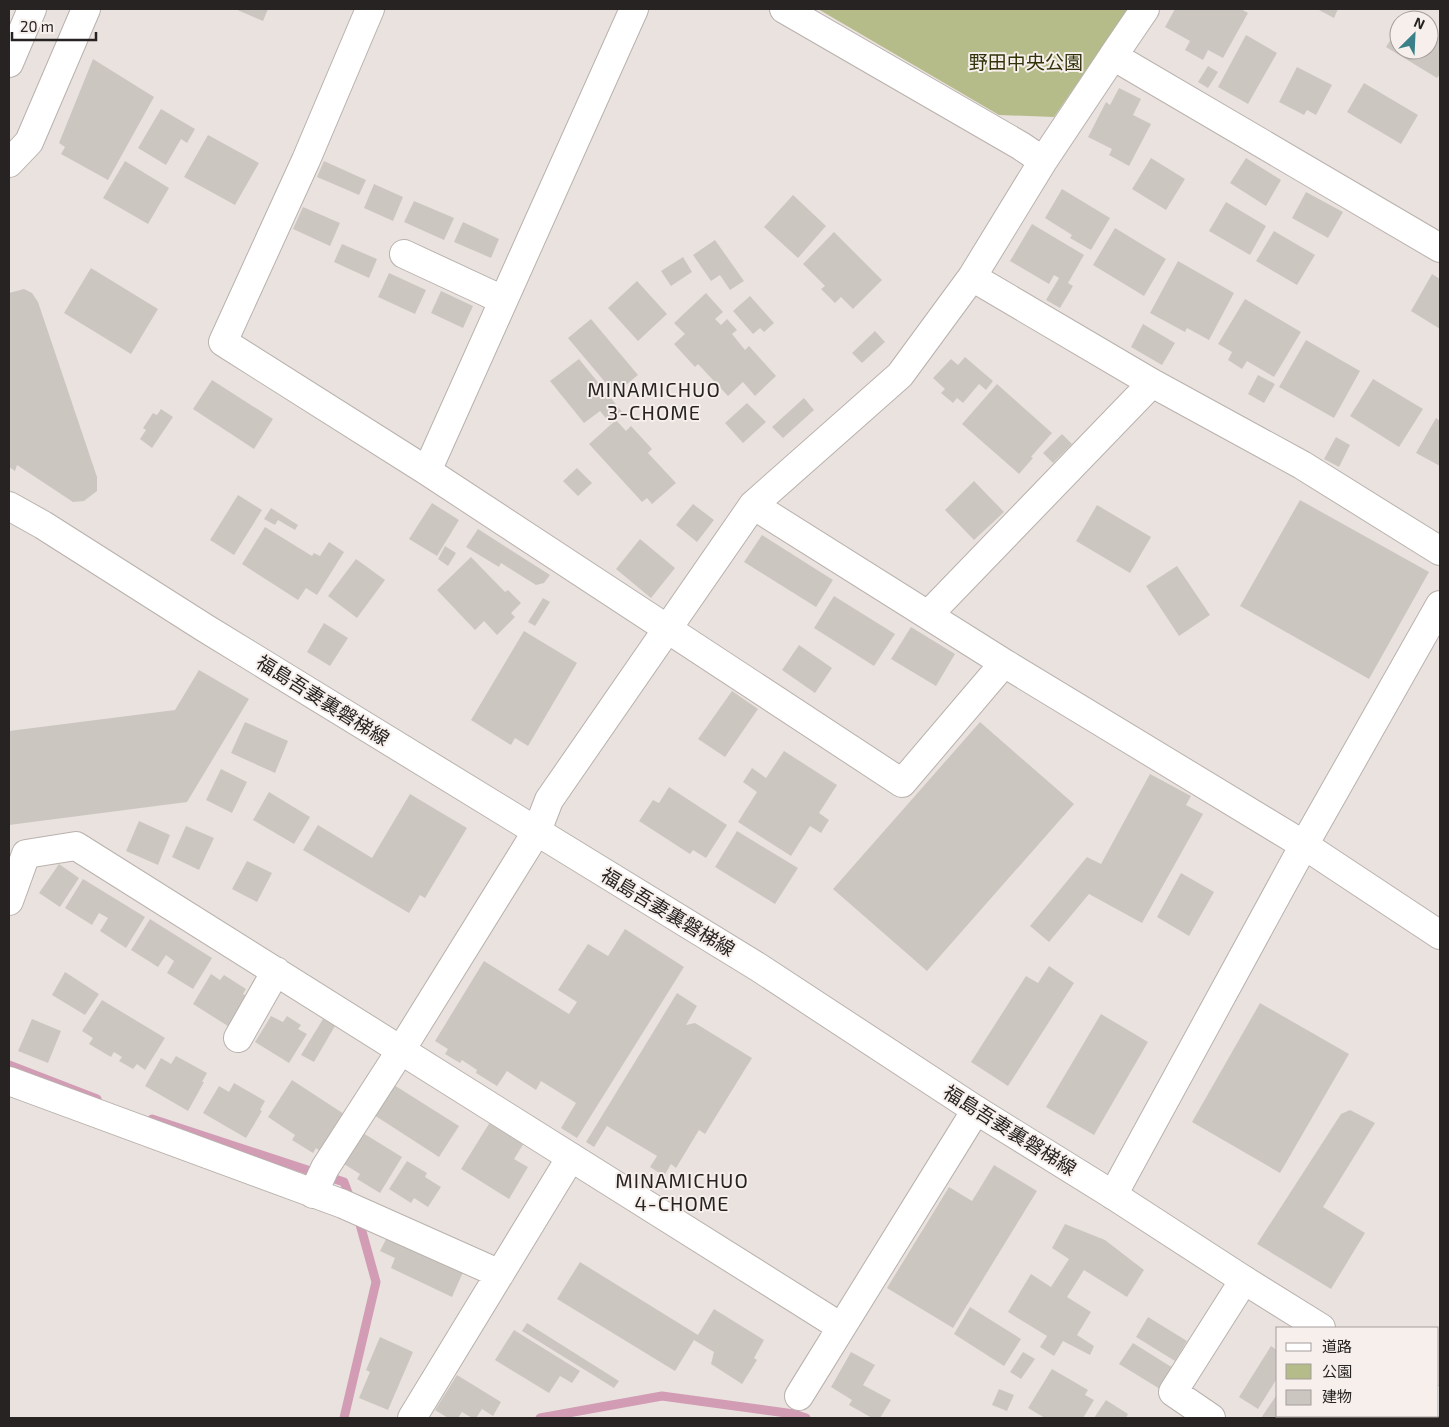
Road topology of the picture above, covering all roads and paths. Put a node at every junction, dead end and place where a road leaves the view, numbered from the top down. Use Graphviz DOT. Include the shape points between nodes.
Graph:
graph roads {
  1 [pos="32,9"];
  2 [pos="86,9"];
  3 [pos="370,9"];
  4 [pos="634,9"];
  5 [pos="784,9"];
  6 [pos="1145,9"];
  7 [pos="1113,56"];
  8 [pos="9,63"];
  9 [pos="1043,161"];
  10 [pos="9,163"];
  11 [pos="1440,248"];
  12 [pos="404,254"];
  13 [pos="972,277"];
  14 [pos="503,300"];
  15 [pos="1152,383"];
  16 [pos="427,471"];
  17 [pos="753,505"];
  18 [pos="9,506"];
  19 [pos="1440,551"];
  20 [pos="1440,605"];
  21 [pos="929,614"];
  22 [pos="668,629"];
  23 [pos="1004,663"];
  24 [pos="537,832"];
  25 [pos="1304,845"];
  26 [pos="9,901"];
  27 [pos="1440,935"];
  28 [pos="276,971"];
  29 [pos="238,1038"];
  30 [pos="402,1050"];
  31 [pos="9,1082"];
  32 [pos="976,1110"];
  33 [pos="571,1157"];
  34 [pos="319,1181"];
  35 [pos="1114,1195"];
  36 [pos="500,1274"];
  37 [pos="1244,1280"];
  38 [pos="841,1327"];
  39 [pos="1319,1327"];
  40 [pos="799,1396"];
  41 [pos="412,1418"];
  42 [pos="1211,1418"];
  1 -- 8 [label="main road"];
  2 -- 10 [label="main road" via="29,142"];
  3 -- 16 [label="main road" via="223,342"];
  4 -- 14 [label="main road"];
  5 -- 9 [label="main road"];
  6 -- 7 [label="main road"];
  7 -- 9 [label="main road"];
  7 -- 11 [label="main road"];
  9 -- 13 [label="main road"];
  12 -- 14 [label="main road"];
  13 -- 15 [label="main road"];
  13 -- 17 [label="main road" via="900,375"];
  14 -- 16 [label="main road"];
  15 -- 19 [label="main road" via="1302,465"];
  15 -- 21 [label="main road"];
  16 -- 22 [label="main road"];
  17 -- 21 [label="main road"];
  17 -- 22 [label="main road"];
  18 -- 24 [label="main road, 福島吾妻裏磐梯線"];
  20 -- 25 [label="main road"];
  21 -- 23 [label="main road"];
  22 -- 23 [label="main road" via="902,783"];
  22 -- 24 [label="main road" via="549,800"];
  23 -- 25 [label="main road"];
  24 -- 30 [label="main road"];
  24 -- 32 [label="main road, 福島吾妻裏磐梯線" via="758,967"];
  25 -- 27 [label="main road"];
  25 -- 35 [label="main road"];
  26 -- 28 [label="main road" via="26,854 76,846"];
  28 -- 29 [label="main road"];
  28 -- 30 [label="main road"];
  30 -- 33 [label="main road"];
  30 -- 34 [label="main road"];
  31 -- 34 [label="main road"];
  32 -- 35 [label="main road, 福島吾妻裏磐梯線"];
  32 -- 38 [label="main road"];
  33 -- 36 [label="main road"];
  33 -- 38 [label="main road"];
  34 -- 36 [label="main road" via="343,1204"];
  35 -- 37 [label="main road, 福島吾妻裏磐梯線"];
  36 -- 41 [label="main road"];
  37 -- 39 [label="main road, 福島吾妻裏磐梯線"];
  37 -- 42 [label="main road" via="1173,1392"];
  38 -- 40 [label="main road"];
}
